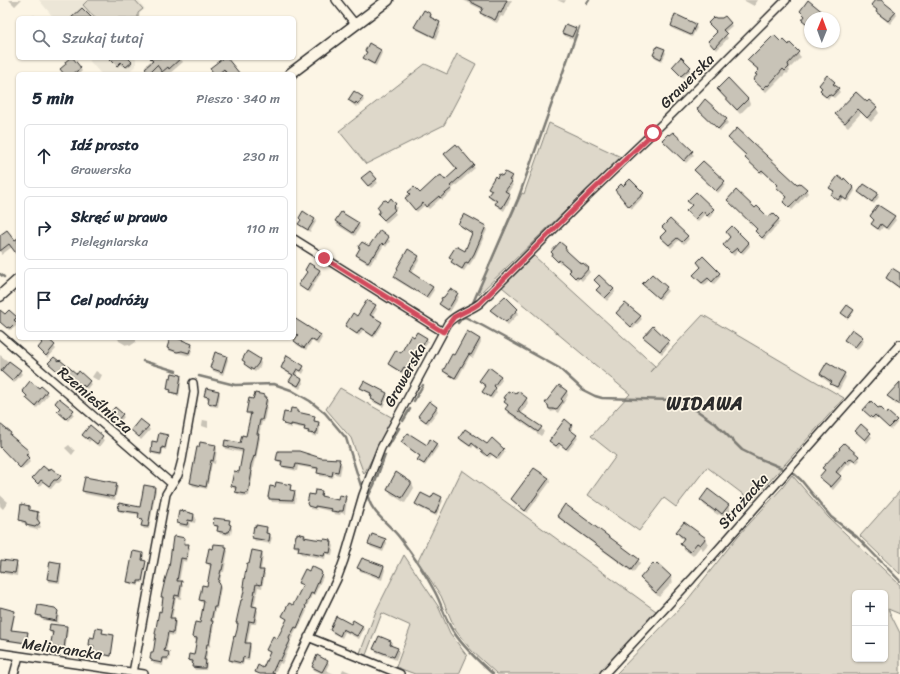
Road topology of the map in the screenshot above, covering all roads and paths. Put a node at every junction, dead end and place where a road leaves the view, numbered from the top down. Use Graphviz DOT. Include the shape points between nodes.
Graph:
graph roads {
  1 [pos="336,0"];
  2 [pos="388,0"];
  3 [pos="786,0"];
  4 [pos="356,24"];
  5 [pos="293,72"];
  6 [pos="296,240"];
  7 [pos="16,282"];
  8 [pos="0,296"];
  9 [pos="443,332"];
  10 [pos="0,335"];
  11 [pos="900,344"];
  12 [pos="193,383"];
  13 [pos="172,484"];
  14 [pos="308,638"];
  15 [pos="0,653"];
  16 [pos="19,656"];
  17 [pos="133,673"];
  18 [pos="14,674"];
  19 [pos="144,674"];
  20 [pos="291,674"];
  21 [pos="400,674"];
  22 [pos="604,674"];
  1 -- 4 [label="street"];
  2 -- 4 [label="street"];
  3 -- 9 [label="street, Grawerska" via="480,303 454,317"];
  4 -- 5 [label="street"];
  6 -- 9 [label="street"];
  7 -- 8 [label="street"];
  9 -- 14 [label="street, Grawerska" via="381,448 337,579"];
  10 -- 13 [label="street, Rzemieślnicza"];
  11 -- 22 [label="street, Strażacka" via="692,579"];
  12 -- 13 [label="street" via="194,392 182,460 178,475"];
  13 -- 17 [label="street" via="166,494"];
  14 -- 20 [label="street, Grawerska"];
  14 -- 21 [label="street"];
  15 -- 16 [label="street, Meliorancka"];
  16 -- 17 [label="street, Meliorancka"];
  16 -- 18 [label="street"];
  17 -- 19 [label="street, Meliorancka"];
}
